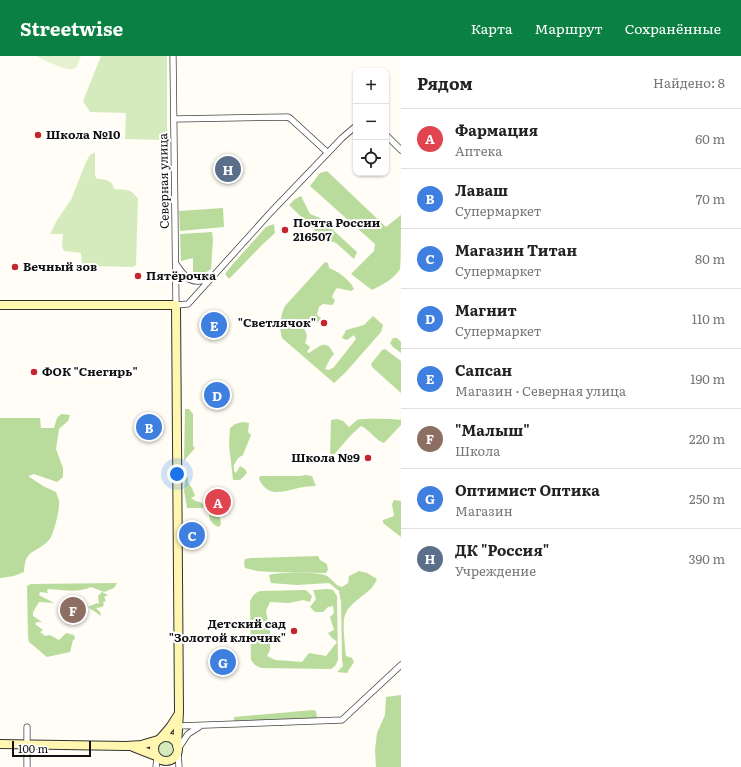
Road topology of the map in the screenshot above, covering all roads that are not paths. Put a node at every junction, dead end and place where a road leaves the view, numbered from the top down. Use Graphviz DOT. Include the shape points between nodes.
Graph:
graph roads {
  1 [pos="173,56"];
  2 [pos="174,119"];
  3 [pos="353,129"];
  4 [pos="389,139"];
  5 [pos="401,150"];
  6 [pos="328,153"];
  7 [pos="176,264"];
  8 [pos="210,279"];
  9 [pos="0,305"];
  10 [pos="176,305"];
  11 [pos="401,666"];
  12 [pos="179,712"];
  13 [pos="205,725"];
  14 [pos="178,726"];
  15 [pos="27,727"];
  16 [pos="159,740"];
  17 [pos="0,744"];
  18 [pos="27,745"];
  19 [pos="126,746"];
  20 [pos="178,749"];
  21 [pos="158,760"];
  22 [pos="27,767"];
  23 [pos="156,767"];
  24 [pos="179,767"];
  1 -- 2 [label="street, Северная улица"];
  2 -- 6 [label="street" via="288,117"];
  2 -- 7 [label="street, Северная улица"];
  3 -- 6 [label="street"];
  4 -- 5 [label="street"];
  6 -- 8 [label="street"];
  7 -- 8 [label="street" via="191,281"];
  7 -- 10 [label="street, Северная улица"];
  8 -- 10 [label="street" via="188,304"];
  9 -- 10 [label="street"];
  10 -- 12 [label="street"];
  11 -- 13 [label="street" via="342,720"];
  12 -- 14 [label="street"];
  12 -- 16 [label="street"];
  13 -- 14 [label="street"];
  13 -- 20 [label="street" via="192,731"];
  14 -- 20 [label="street"];
  15 -- 18 [label="street"];
  16 -- 19 [label="street"];
  16 -- 20 [label="street" via="169,738"];
  16 -- 21 [label="street" via="154,746"];
  17 -- 18 [label="street"];
  18 -- 19 [label="street"];
  18 -- 22 [label="street"];
  19 -- 21 [label="street" via="137,748"];
  20 -- 21 [label="street" via="176,756 169,761"];
  20 -- 24 [label="street"];
  21 -- 23 [label="street"];
}
